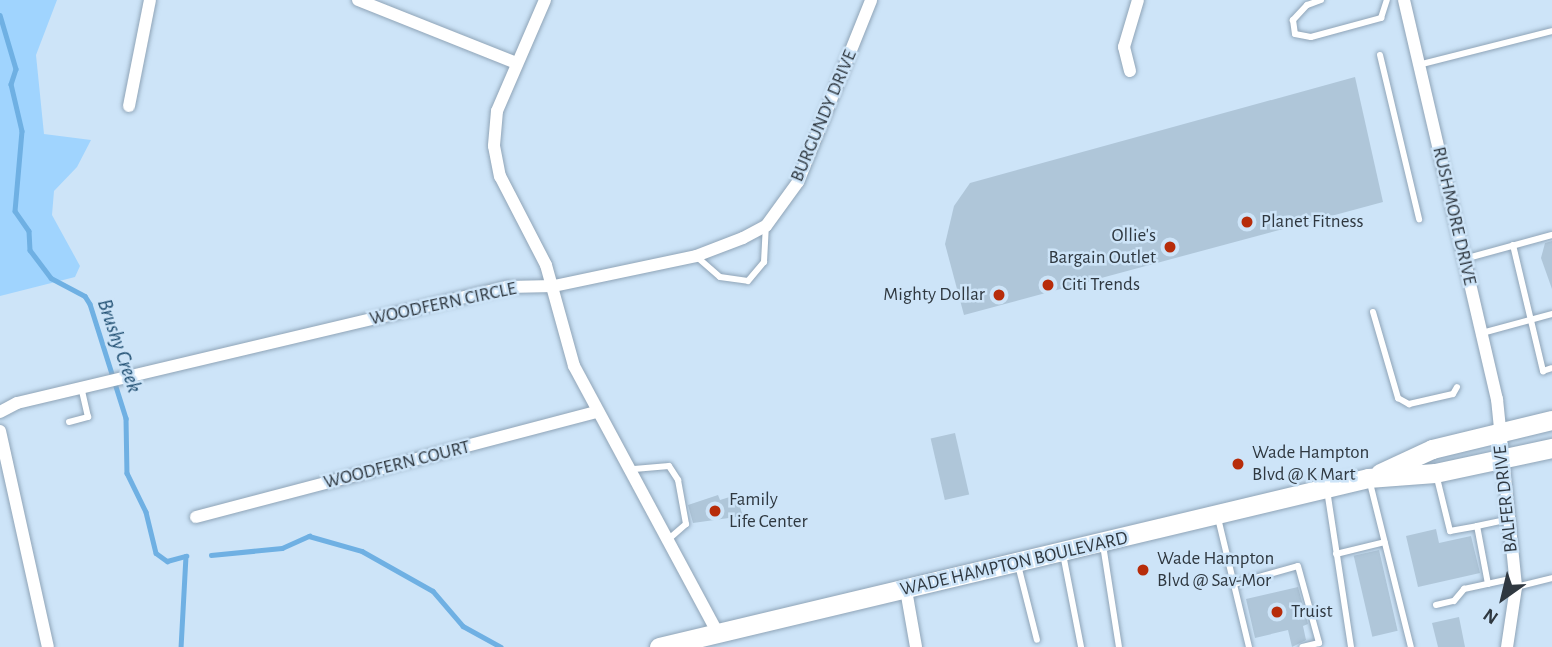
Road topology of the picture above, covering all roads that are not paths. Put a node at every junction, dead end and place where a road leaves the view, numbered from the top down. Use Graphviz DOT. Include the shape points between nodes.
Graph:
graph roads {
  1 [pos="150,0"];
  2 [pos="358,0"];
  3 [pos="545,0"];
  4 [pos="871,0"];
  5 [pos="1138,0"];
  6 [pos="1321,0"];
  7 [pos="1387,0"];
  8 [pos="1404,0"];
  9 [pos="1552,31"];
  10 [pos="1380,55"];
  11 [pos="516,63"];
  12 [pos="1418,65"];
  13 [pos="1130,71"];
  14 [pos="129,106"];
  15 [pos="1419,219"];
  16 [pos="766,226"];
  17 [pos="1552,235"];
  18 [pos="1513,245"];
  19 [pos="696,256"];
  20 [pos="1464,259"];
  21 [pos="554,286"];
  22 [pos="1373,312"];
  23 [pos="1552,314"];
  24 [pos="1531,320"];
  25 [pos="1482,333"];
  26 [pos="1552,368"];
  27 [pos="81,387"];
  28 [pos="1457,387"];
  29 [pos="0,412"];
  30 [pos="597,412"];
  31 [pos="1552,420"];
  32 [pos="69,422"];
  33 [pos="0,431"];
  34 [pos="1500,433"];
  35 [pos="1552,448"];
  36 [pos="1502,458"];
  37 [pos="634,469"];
  38 [pos="1435,472"];
  39 [pos="1368,478"];
  40 [pos="1327,489"];
  41 [pos="1217,516"];
  42 [pos="196,517"];
  43 [pos="1509,519"];
  44 [pos="1477,526"];
  45 [pos="671,537"];
  46 [pos="1385,542"];
  47 [pos="1102,543"];
  48 [pos="1063,553"];
  49 [pos="1336,554"];
  50 [pos="1018,564"];
  51 [pos="1552,578"];
  52 [pos="1515,583"];
  53 [pos="1234,584"];
  54 [pos="1489,584"];
  55 [pos="906,590"];
  56 [pos="1436,605"];
  57 [pos="718,633"];
  58 [pos="1037,640"];
  59 [pos="1319,645"];
  60 [pos="48,647"];
  61 [pos="659,647"];
  62 [pos="916,647"];
  63 [pos="1081,647"];
  64 [pos="1119,647"];
  65 [pos="1249,647"];
  66 [pos="1302,647"];
  67 [pos="1351,647"];
  68 [pos="1411,647"];
  69 [pos="1507,647"];
  1 -- 14 [label="street"];
  2 -- 11 [label="street"];
  3 -- 11 [label="street"];
  4 -- 16 [label="street, BURGUNDY DRIVE" via="806,167"];
  5 -- 13 [label="street" via="1124,47"];
  6 -- 7 [label="lane" via="1307,5 1293,20 1295,34 1311,37 1381,18"];
  8 -- 12 [label="street, RUSHMORE DRIVE"];
  9 -- 12 [label="lane"];
  10 -- 15 [label="lane"];
  11 -- 21 [label="street" via="497,111 496,160"];
  12 -- 20 [label="street, RUSHMORE DRIVE"];
  16 -- 19 [label="street"];
  16 -- 19 [label="lane" via="764,262 748,281 720,277"];
  17 -- 18 [label="lane"];
  18 -- 20 [label="lane"];
  18 -- 24 [label="lane"];
  19 -- 21 [label="street"];
  20 -- 25 [label="street, RUSHMORE DRIVE"];
  21 -- 27 [label="street, WOODFERN CIRCLE" via="507,287"];
  21 -- 30 [label="street" via="561,332"];
  22 -- 28 [label="lane" via="1398,398 1409,404 1453,394"];
  23 -- 24 [label="lane"];
  24 -- 25 [label="lane"];
  24 -- 26 [label="lane" via="1543,370"];
  25 -- 34 [label="street, RUSHMORE DRIVE"];
  27 -- 29 [label="street, WOODFERN CIRCLE"];
  27 -- 32 [label="lane" via="88,417"];
  30 -- 37 [label="street"];
  30 -- 42 [label="street, WOODFERN COURT"];
  31 -- 34 [label="main road, WADE HAMPTON BOULEVARD"];
  33 -- 60 [label="street"];
  34 -- 36 [label="street, BALFER DRIVE"];
  34 -- 39 [label="main road, WADE HAMPTON BOULEVARD" via="1432,449"];
  35 -- 36 [label="main road, WADE HAMPTON BOULEVARD"];
  36 -- 38 [label="main road, WADE HAMPTON BOULEVARD"];
  36 -- 43 [label="street, BALFER DRIVE"];
  37 -- 45 [label="street"];
  37 -- 45 [label="lane" via="670,466 678,480 686,524"];
  38 -- 39 [label="main road, WADE HAMPTON BOULEVARD"];
  38 -- 44 [label="lane" via="1450,531"];
  39 -- 40 [label="main road, WADE HAMPTON BOULEVARD"];
  39 -- 46 [label="lane"];
  40 -- 41 [label="main road, WADE HAMPTON BOULEVARD"];
  40 -- 49 [label="lane"];
  41 -- 47 [label="main road, WADE HAMPTON BOULEVARD"];
  41 -- 53 [label="lane"];
  43 -- 44 [label="lane"];
  43 -- 52 [label="street, BALFER DRIVE"];
  44 -- 54 [label="lane"];
  45 -- 57 [label="street"];
  46 -- 49 [label="lane"];
  46 -- 68 [label="lane"];
  47 -- 48 [label="main road, WADE HAMPTON BOULEVARD"];
  47 -- 64 [label="lane"];
  48 -- 50 [label="main road, WADE HAMPTON BOULEVARD"];
  48 -- 63 [label="lane"];
  49 -- 67 [label="lane"];
  50 -- 55 [label="main road, WADE HAMPTON BOULEVARD"];
  50 -- 58 [label="lane"];
  51 -- 52 [label="lane"];
  52 -- 54 [label="lane"];
  52 -- 69 [label="street, BALFER DRIVE"];
  53 -- 59 [label="lane" via="1298,566"];
  53 -- 65 [label="lane"];
  54 -- 56 [label="lane"];
  55 -- 57 [label="main road, WADE HAMPTON BOULEVARD"];
  55 -- 62 [label="street"];
  57 -- 61 [label="main road, WADE HAMPTON BOULEVARD"];
  59 -- 66 [label="lane"];
}
